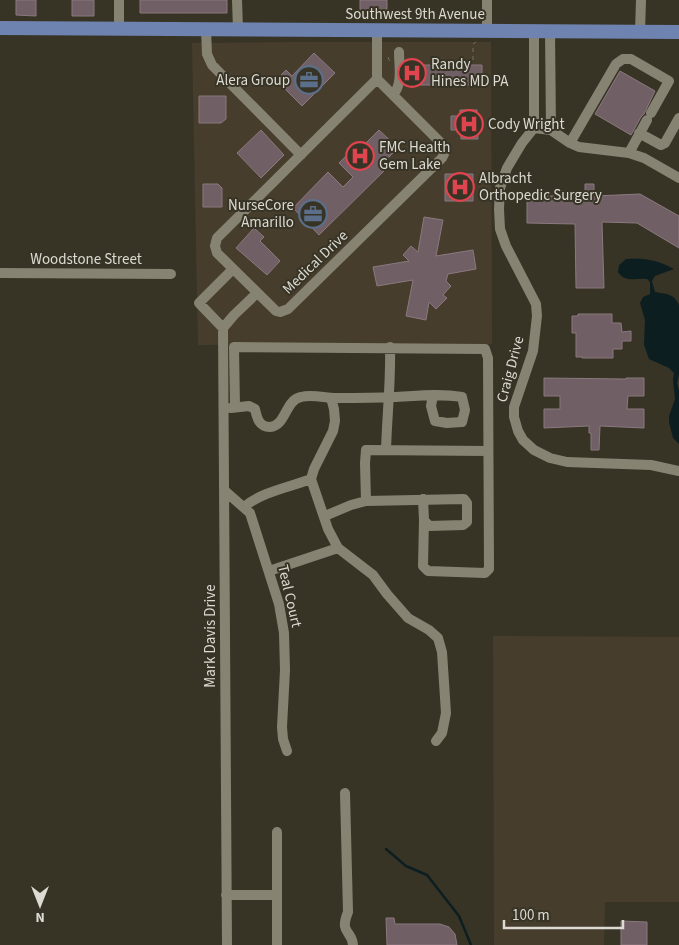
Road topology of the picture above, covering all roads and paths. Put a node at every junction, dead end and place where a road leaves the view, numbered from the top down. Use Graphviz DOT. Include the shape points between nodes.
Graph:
graph roads {
  1 [pos="119,0"];
  2 [pos="237,0"];
  3 [pos="487,0"];
  4 [pos="641,0"];
  5 [pos="0,28"];
  6 [pos="119,29"];
  7 [pos="206,29"];
  8 [pos="238,29"];
  9 [pos="377,30"];
  10 [pos="487,30"];
  11 [pos="534,31"];
  12 [pos="550,31"];
  13 [pos="646,32"];
  14 [pos="679,32"];
  15 [pos="476,42"];
  16 [pos="679,42"];
  17 [pos="399,52"];
  18 [pos="388,57"];
  19 [pos="473,60"];
  20 [pos="389,62"];
  21 [pos="377,79"];
  22 [pos="535,79"];
  23 [pos="550,79"];
  24 [pos="669,81"];
  25 [pos="679,87"];
  26 [pos="392,95"];
  27 [pos="679,118"];
  28 [pos="534,128"];
  29 [pos="552,130"];
  30 [pos="639,133"];
  31 [pos="570,144"];
  32 [pos="629,153"];
  33 [pos="301,155"];
  34 [pos="679,178"];
  35 [pos="233,269"];
  36 [pos="0,273"];
  37 [pos="171,274"];
  38 [pos="257,293"];
  39 [pos="223,328"];
  40 [pos="390,347"];
  41 [pos="432,395"];
  42 [pos="388,397"];
  43 [pos="331,398"];
  44 [pos="230,409"];
  45 [pos="386,450"];
  46 [pos="488,451"];
  47 [pos="679,472"];
  48 [pos="311,479"];
  49 [pos="225,491"];
  50 [pos="423,498"];
  51 [pos="366,501"];
  52 [pos="244,507"];
  53 [pos="325,516"];
  54 [pos="424,520"];
  55 [pos="338,548"];
  56 [pos="270,571"];
  57 [pos="436,741"];
  58 [pos="287,750"];
  59 [pos="345,793"];
  60 [pos="276,832"];
  61 [pos="226,895"];
  62 [pos="277,895"];
  63 [pos="227,945"];
  64 [pos="277,945"];
  65 [pos="353,945"];
  1 -- 6 [label="street"];
  2 -- 8 [label="street"];
  3 -- 10 [label="street"];
  4 -- 13 [label="street"];
  5 -- 6 [label="main road, Southwest 9th Avenue"];
  6 -- 7 [label="main road, Southwest 9th Avenue"];
  7 -- 8 [label="main road, Southwest 9th Avenue"];
  7 -- 33 [label="street" via="207,54 212,65"];
  8 -- 9 [label="main road, Southwest 9th Avenue"];
  9 -- 10 [label="main road, Southwest 9th Avenue"];
  9 -- 21 [label="street"];
  10 -- 11 [label="main road, Southwest 9th Avenue"];
  11 -- 12 [label="main road, Southwest 9th Avenue"];
  11 -- 22 [label="street"];
  12 -- 13 [label="main road, Southwest 9th Avenue"];
  12 -- 23 [label="street"];
  13 -- 14 [label="main road, Southwest 9th Avenue"];
  13 -- 16 [label="main road"];
  15 -- 19 [label="path" via="473,44"];
  17 -- 26 [label="street" via="399,84"];
  18 -- 20 [label="path"];
  21 -- 26 [label="street, Medical Drive"];
  21 -- 33 [label="street, Medical Drive"];
  22 -- 23 [label="street"];
  22 -- 28 [label="street"];
  23 -- 29 [label="street"];
  24 -- 25 [label="street"];
  24 -- 30 [label="street"];
  24 -- 31 [label="street" via="631,59 623,59 616,64"];
  26 -- 38 [label="street, Medical Drive" via="441,144 444,150 442,158 288,309 276,311"];
  27 -- 30 [label="street" via="661,145"];
  28 -- 29 [label="street"];
  28 -- 47 [label="street, Craig Drive" via="507,168 500,188 500,229 536,304 537,316 533,351 514,407 518,431 534,450 550,458 567,462 651,464"];
  29 -- 31 [label="street"];
  30 -- 32 [label="street"];
  31 -- 32 [label="street"];
  32 -- 34 [label="street"];
  33 -- 35 [label="street, Medical Drive" via="217,238 216,249"];
  35 -- 38 [label="street, Medical Drive"];
  35 -- 39 [label="street" via="199,303"];
  36 -- 37 [label="street, Woodstone Street"];
  38 -- 39 [label="street"];
  39 -- 44 [label="street, Mark Davis Drive"];
  40 -- 42 [label="street" via="391,388"];
  40 -- 44 [label="street" via="234,347"];
  40 -- 46 [label="street" via="485,349 488,358"];
  41 -- 42 [label="street"];
  42 -- 43 [label="street"];
  42 -- 45 [label="street"];
  43 -- 44 [label="street" via="302,396 293,400 280,423 274,427 261,424 255,409 249,406"];
  43 -- 48 [label="street" via="335,421 333,431"];
  44 -- 49 [label="street, Mark Davis Drive"];
  45 -- 46 [label="street"];
  45 -- 51 [label="street" via="366,450"];
  46 -- 54 [label="street" via="489,569 485,572 428,571 423,566"];
  48 -- 52 [label="street" via="265,495"];
  48 -- 53 [label="street"];
  49 -- 52 [label="street, Teal Court"];
  49 -- 61 [label="street, Mark Davis Drive"];
  50 -- 51 [label="street"];
  50 -- 54 [label="street"];
  50 -- 54 [label="street" via="464,499 467,503 467,522 463,525 429,526"];
  51 -- 53 [label="street"];
  52 -- 56 [label="street, Teal Court" via="250,513"];
  53 -- 55 [label="street"];
  55 -- 56 [label="street"];
  55 -- 57 [label="street" via="373,575 408,618 438,638 446,713 445,725"];
  56 -- 58 [label="street, Teal Court" via="284,633 282,727"];
  59 -- 65 [label="street" via="348,912 345,931"];
  60 -- 62 [label="street"];
  61 -- 62 [label="street"];
  61 -- 63 [label="street, Mark Davis Drive"];
  62 -- 64 [label="street"];
}
